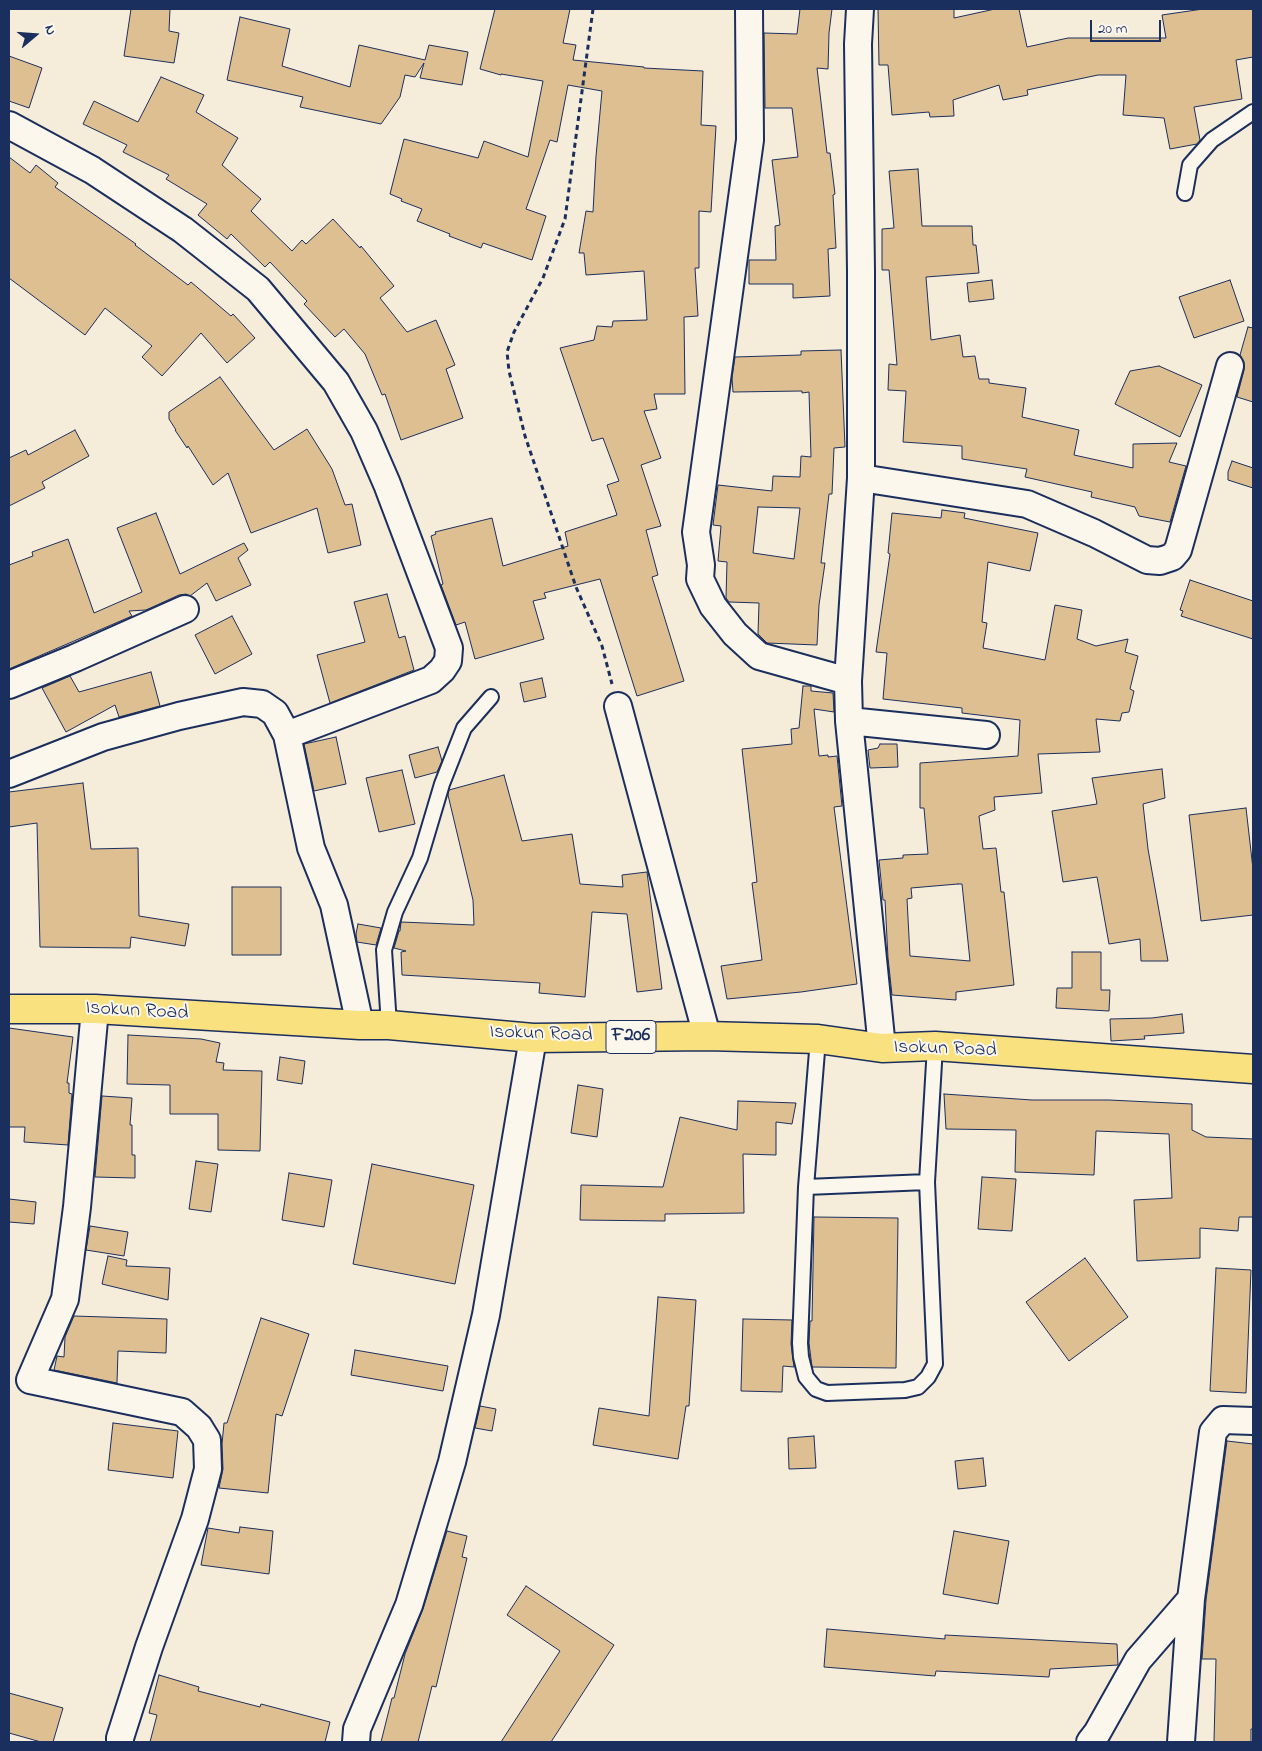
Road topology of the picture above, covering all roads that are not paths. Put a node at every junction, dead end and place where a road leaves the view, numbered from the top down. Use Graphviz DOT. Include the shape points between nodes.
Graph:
graph roads {
  1 [pos="750,9"];
  2 [pos="860,9"];
  3 [pos="1253,112"];
  4 [pos="9,125"];
  5 [pos="1185,192"];
  6 [pos="1230,366"];
  7 [pos="860,478"];
  8 [pos="186,609"];
  9 [pos="848,681"];
  10 [pos="9,685"];
  11 [pos="491,697"];
  12 [pos="618,706"];
  13 [pos="849,721"];
  14 [pos="287,735"];
  15 [pos="986,735"];
  16 [pos="9,774"];
  17 [pos="10,1007"];
  18 [pos="95,1009"];
  19 [pos="360,1025"];
  20 [pos="389,1025"];
  21 [pos="707,1036"];
  22 [pos="533,1038"];
  23 [pos="818,1039"];
  24 [pos="935,1046"];
  25 [pos="882,1048"];
  26 [pos="1253,1069"];
  27 [pos="927,1182"];
  28 [pos="806,1187"];
  29 [pos="19,1379"];
  30 [pos="1253,1422"];
  31 [pos="1191,1599"];
  32 [pos="120,1742"];
  33 [pos="356,1742"];
  34 [pos="1090,1742"];
  35 [pos="1181,1742"];
  1 -- 9 [label="street" via="750,140 696,532 700,579 713,606 735,634 759,656"];
  2 -- 7 [label="street"];
  3 -- 5 [label="lane" via="1212,140 1190,166"];
  4 -- 14 [label="street" via="92,170 175,224 258,289 336,382 364,430 449,648 448,661 431,680"];
  6 -- 7 [label="street" via="1178,550 1160,562 1147,560 1027,504"];
  7 -- 9 [label="street"];
  8 -- 10 [label="street"];
  9 -- 13 [label="street"];
  11 -- 20 [label="lane" via="464,728 442,784 420,858 395,912 384,950"];
  12 -- 21 [label="street"];
  13 -- 15 [label="street"];
  13 -- 25 [label="street"];
  14 -- 16 [label="street" via="275,713 262,704 243,702 103,737"];
  14 -- 19 [label="street" via="311,848 334,906"];
  17 -- 18 [label="main road, Isokun Road / F206"];
  18 -- 19 [label="main road, Isokun Road / F206"];
  18 -- 29 [label="street" via="65,1299"];
  19 -- 20 [label="main road, Isokun Road / F206"];
  20 -- 22 [label="main road, Isokun Road / F206"];
  21 -- 22 [label="main road, Isokun Road / F206"];
  21 -- 23 [label="main road, Isokun Road / F206"];
  22 -- 33 [label="street" via="486,1315 452,1462 409,1605 357,1729"];
  23 -- 25 [label="main road, Isokun Road / F206"];
  23 -- 28 [label="lane"];
  24 -- 25 [label="main road, Isokun Road / F206"];
  24 -- 26 [label="main road, Isokun Road / F206"];
  24 -- 27 [label="lane"];
  27 -- 28 [label="lane"];
  27 -- 28 [label="lane" via="935,1364 918,1387 905,1390 827,1393 816,1388 806,1377 800,1343"];
  29 -- 32 [label="street" via="182,1412 200,1427 207,1440 208,1469 196,1519 149,1647"];
  30 -- 31 [label="street" via="1224,1420 1213,1432"];
  31 -- 34 [label="street" via="1138,1660"];
  31 -- 35 [label="street"];
}
